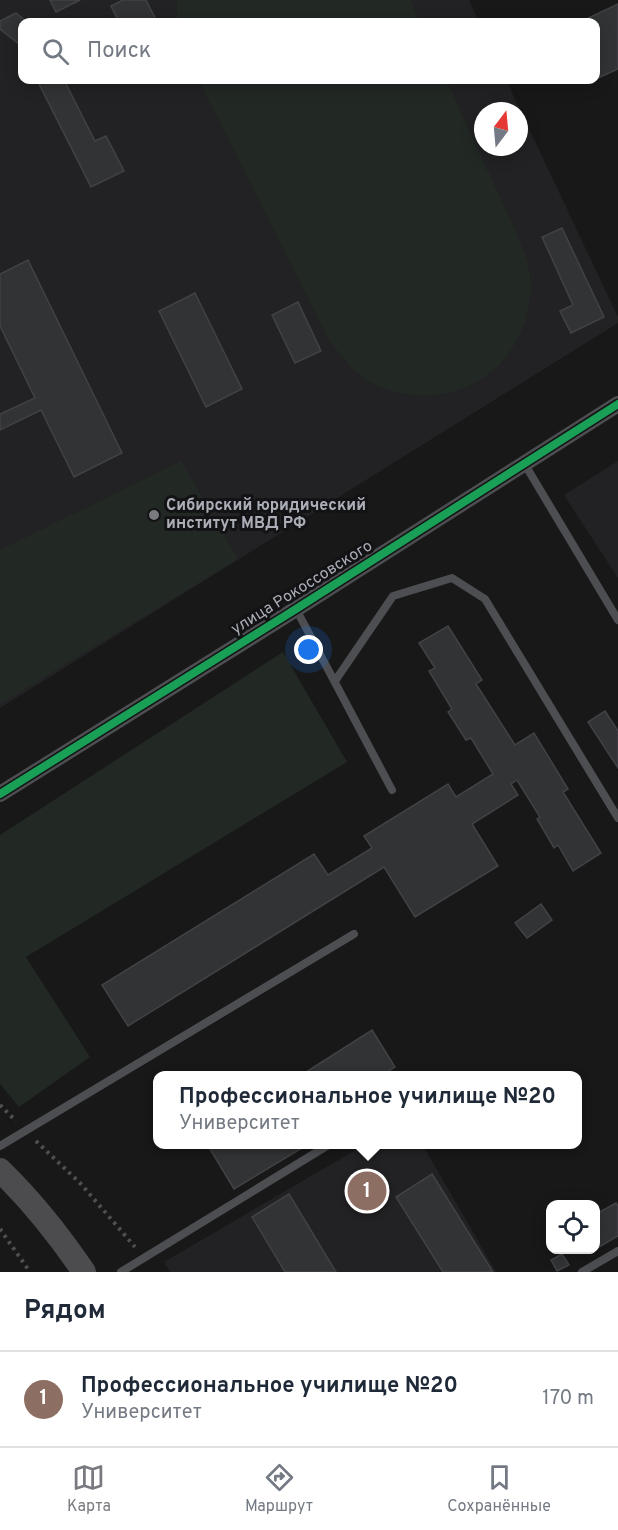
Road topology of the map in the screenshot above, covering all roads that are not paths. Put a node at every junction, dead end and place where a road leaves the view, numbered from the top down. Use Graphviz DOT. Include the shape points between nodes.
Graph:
graph roads {
  1 [pos="618,405"];
  2 [pos="524,463"];
  3 [pos="296,609"];
  4 [pos="618,620"];
  5 [pos="335,681"];
  6 [pos="392,790"];
  7 [pos="0,794"];
  8 [pos="618,818"];
  9 [pos="354,934"];
  10 [pos="0,1146"];
  11 [pos="322,1149"];
  12 [pos="0,1170"];
  13 [pos="618,1251"];
  14 [pos="84,1272"];
  15 [pos="121,1272"];
  16 [pos="582,1272"];
  1 -- 2 [label="street, улица Рокоссовского"];
  2 -- 3 [label="street, улица Рокоссовского"];
  2 -- 4 [label="lane"];
  3 -- 5 [label="lane"];
  3 -- 7 [label="street, улица Рокоссовского"];
  5 -- 6 [label="lane"];
  5 -- 8 [label="lane" via="393,596 452,578 485,599"];
  9 -- 10 [label="lane"];
  11 -- 15 [label="lane"];
  12 -- 14 [label="main road" via="57,1234"];
  13 -- 16 [label="lane"];
}
